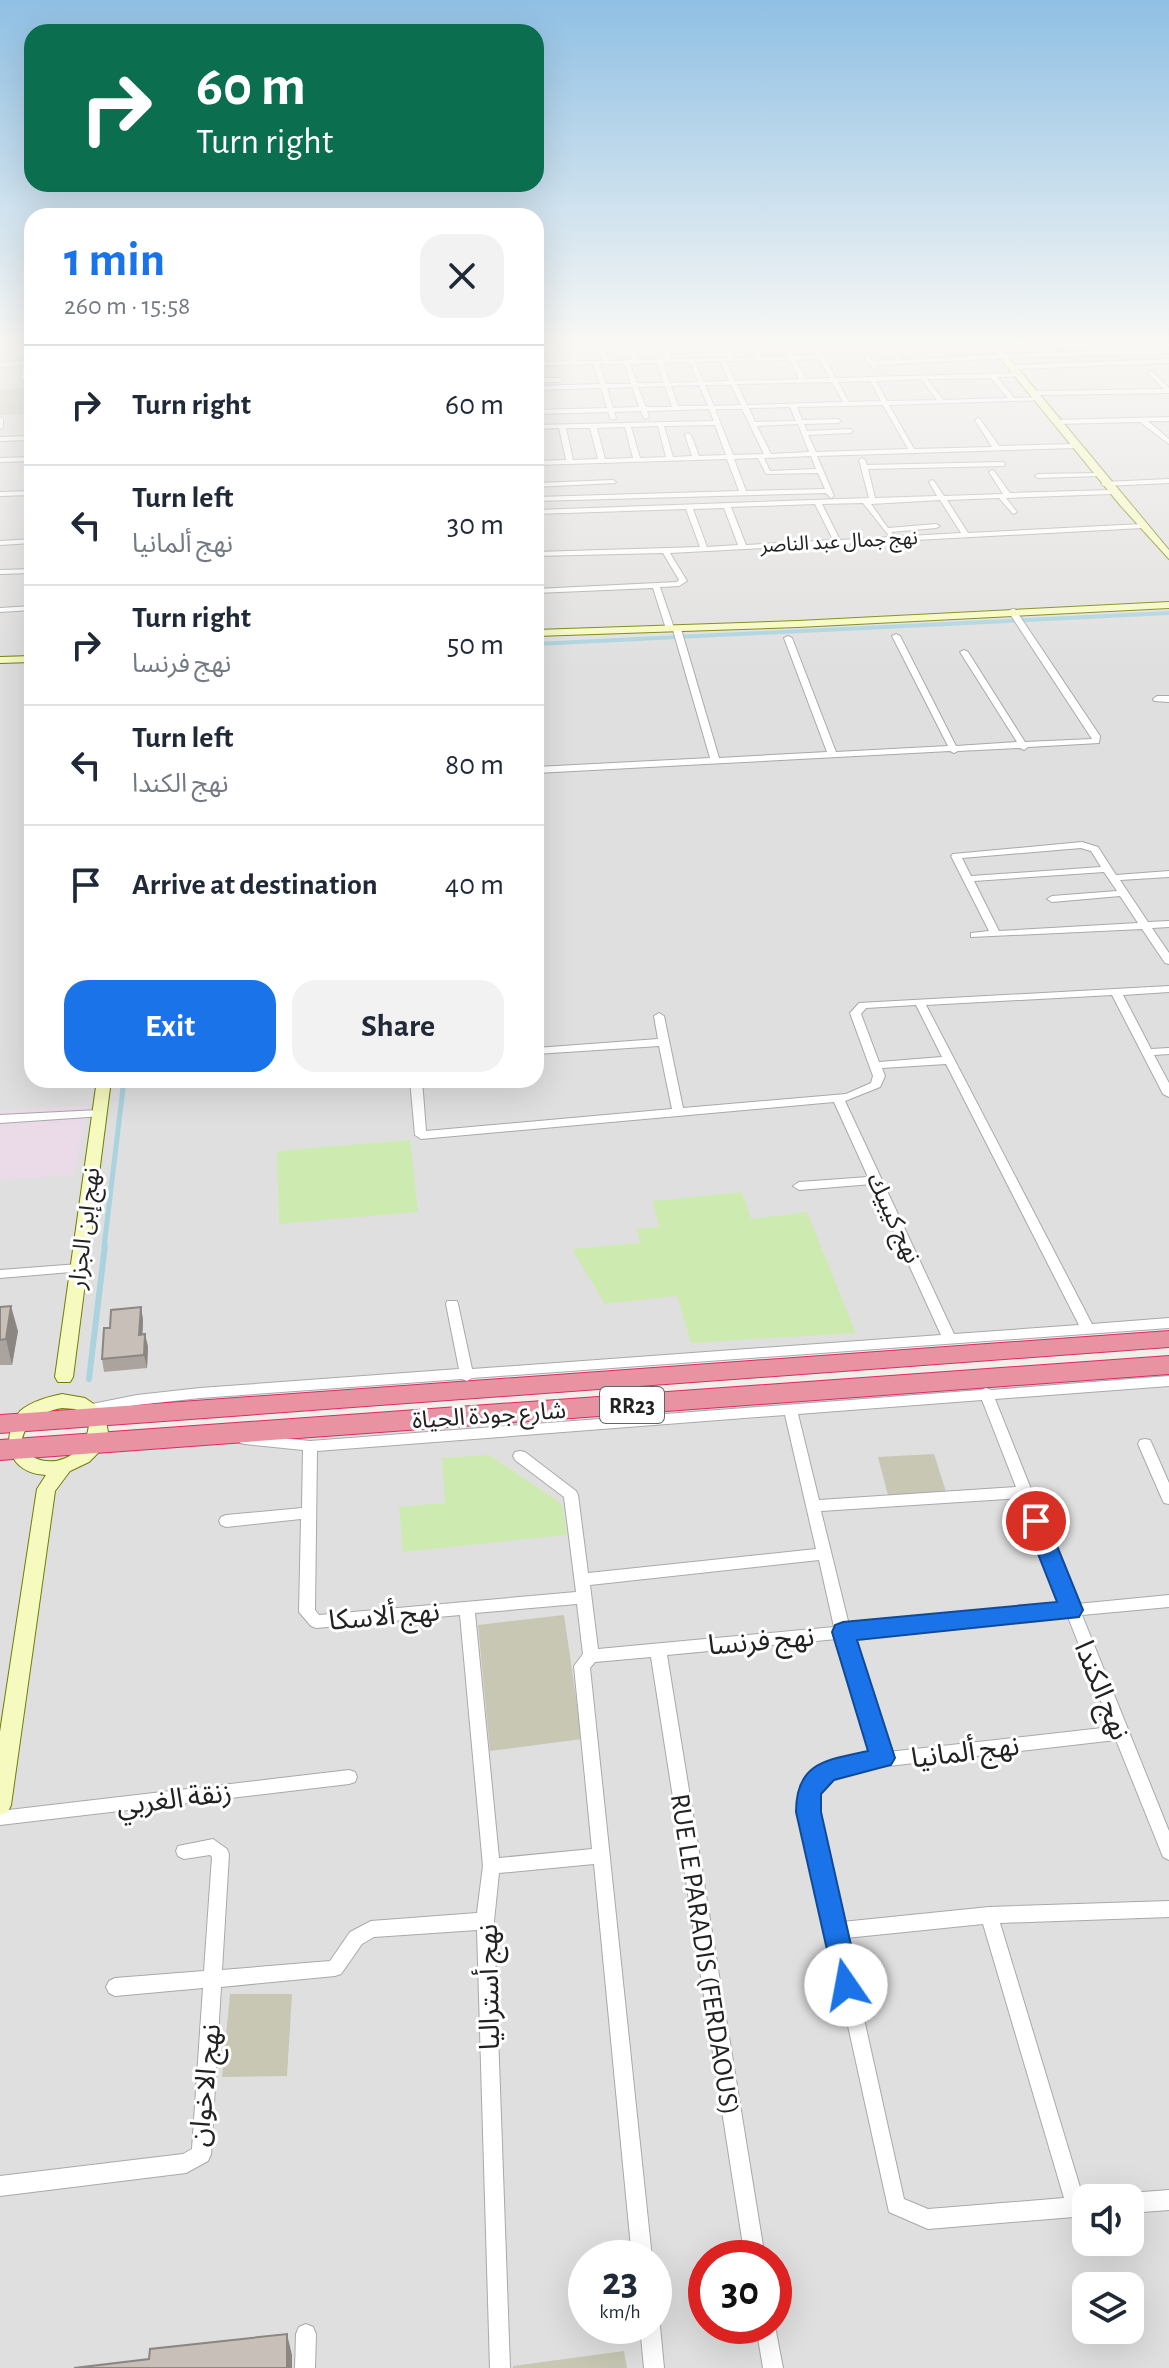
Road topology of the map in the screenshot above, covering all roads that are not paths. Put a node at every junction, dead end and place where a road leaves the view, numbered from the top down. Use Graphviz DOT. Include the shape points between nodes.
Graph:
graph roads {
  1 [pos="568,452"];
  2 [pos="602,452"];
  3 [pos="635,452"];
  4 [pos="668,452"];
  5 [pos="694,452"];
  6 [pos="730,452"];
  7 [pos="762,452"];
  8 [pos="899,452"];
  9 [pos="943,452"];
  10 [pos="1078,452"];
  11 [pos="860,453"];
  12 [pos="814,454"];
  13 [pos="764,456"];
  14 [pos="732,457"];
  15 [pos="24,458"];
  16 [pos="696,458"];
  17 [pos="637,459"];
  18 [pos="670,459"];
  19 [pos="0,460"];
  20 [pos="605,460"];
  21 [pos="544,462"];
  22 [pos="570,462"];
  23 [pos="1003,464"];
  24 [pos="949,465"];
  25 [pos="864,467"];
  26 [pos="821,471"];
  27 [pos="992,472"];
  28 [pos="1097,475"];
  29 [pos="544,476"];
  30 [pos="1038,476"];
  31 [pos="612,478"];
  32 [pos="1169,481"];
  33 [pos="932,482"];
  34 [pos="544,484"];
  35 [pos="1104,484"];
  36 [pos="829,491"];
  37 [pos="1111,492"];
  38 [pos="24,493"];
  39 [pos="743,493"];
  40 [pos="0,494"];
  41 [pos="615,496"];
  42 [pos="1005,496"];
  43 [pos="544,499"];
  44 [pos="942,499"];
  45 [pos="869,502"];
  46 [pos="818,503"];
  47 [pos="834,503"];
  48 [pos="727,505"];
  49 [pos="689,507"];
  50 [pos="544,512"];
  51 [pos="1013,512"];
  52 [pos="936,526"];
  53 [pos="1142,526"];
  54 [pos="886,530"];
  55 [pos="966,535"];
  56 [pos="893,539"];
  57 [pos="24,542"];
  58 [pos="838,542"];
  59 [pos="0,543"];
  60 [pos="742,545"];
  61 [pos="704,548"];
  62 [pos="665,551"];
  63 [pos="544,554"];
  64 [pos="1169,556"];
  65 [pos="24,571"];
  66 [pos="0,572"];
  67 [pos="656,586"];
  68 [pos="544,591"];
  69 [pos="1169,605"];
  70 [pos="24,608"];
  71 [pos="0,610"];
  72 [pos="1016,617"];
  73 [pos="544,633"];
  74 [pos="676,633"];
  75 [pos="896,636"];
  76 [pos="788,638"];
  77 [pos="964,652"];
  78 [pos="24,659"];
  79 [pos="0,660"];
  80 [pos="1157,699"];
  81 [pos="1169,699"];
  82 [pos="1024,747"];
  83 [pos="954,750"];
  84 [pos="833,756"];
  85 [pos="715,761"];
  86 [pos="544,770"];
  87 [pos="1110,873"];
  88 [pos="1169,874"];
  89 [pos="967,879"];
  90 [pos="1122,893"];
  91 [pos="1052,899"];
  92 [pos="1169,924"];
  93 [pos="1146,926"];
  94 [pos="996,934"];
  95 [pos="975,935"];
  96 [pos="1169,961"];
  97 [pos="1169,989"];
  98 [pos="1116,992"];
  99 [pos="920,1003"];
  100 [pos="659,1016"];
  101 [pos="664,1042"];
  102 [pos="544,1050"];
  103 [pos="1169,1051"];
  104 [pos="1147,1052"];
  105 [pos="950,1060"];
  106 [pos="878,1065"];
  107 [pos="103,1088"];
  108 [pos="417,1088"];
  109 [pos="1169,1094"];
  110 [pos="838,1098"];
  111 [pos="678,1113"];
  112 [pos="99,1114"];
  113 [pos="0,1119"];
  114 [pos="876,1180"];
  115 [pos="799,1186"];
  116 [pos="79,1268"];
  117 [pos="0,1274"];
  118 [pos="452,1304"];
  119 [pos="1169,1323"];
  120 [pos="1088,1329"];
  121 [pos="949,1338"];
  122 [pos="1169,1339"];
  123 [pos="1169,1365"];
  124 [pos="467,1376"];
  125 [pos="64,1377"];
  126 [pos="1169,1381"];
  127 [pos="986,1393"];
  128 [pos="90,1409"];
  129 [pos="790,1409"];
  130 [pos="17,1419"];
  131 [pos="194,1434"];
  132 [pos="95,1442"];
  133 [pos="1145,1444"];
  134 [pos="310,1446"];
  135 [pos="6,1450"];
  136 [pos="520,1456"];
  137 [pos="63,1467"];
  138 [pos="34,1468"];
  139 [pos="46,1489"];
  140 [pos="1025,1492"];
  141 [pos="1169,1499"];
  142 [pos="812,1506"];
  143 [pos="308,1513"];
  144 [pos="226,1521"];
  145 [pos="823,1554"];
  146 [pos="583,1589"];
  147 [pos="1169,1601"];
  148 [pos="467,1607"];
  149 [pos="1071,1610"];
  150 [pos="843,1632"];
  151 [pos="658,1649"];
  152 [pos="591,1656"];
  153 [pos="1120,1733"];
  154 [pos="882,1758"];
  155 [pos="349,1777"];
  156 [pos="0,1805"];
  157 [pos="0,1818"];
  158 [pos="184,1851"];
  159 [pos="1169,1852"];
  160 [pos="599,1856"];
  161 [pos="491,1866"];
  162 [pos="1169,1909"];
  163 [pos="989,1915"];
  164 [pos="485,1921"];
  165 [pos="835,1931"];
  166 [pos="213,1979"];
  167 [pos="115,1987"];
  168 [pos="1074,2184"];
  169 [pos="0,2186"];
  170 [pos="1169,2200"];
  171 [pos="1144,2202"];
  172 [pos="1072,2208"];
  173 [pos="640,2240"];
  174 [pos="752,2240"];
  175 [pos="306,2334"];
  176 [pos="652,2344"];
  177 [pos="769,2344"];
  178 [pos="305,2368"];
  179 [pos="500,2368"];
  180 [pos="654,2368"];
  181 [pos="773,2368"];
  1 -- 22 [label="street"];
  2 -- 20 [label="street"];
  3 -- 17 [label="street"];
  4 -- 18 [label="street"];
  5 -- 16 [label="street"];
  6 -- 14 [label="street"];
  7 -- 13 [label="street"];
  8 -- 11 [label="street"];
  9 -- 24 [label="street"];
  10 -- 28 [label="street"];
  11 -- 12 [label="street"];
  11 -- 25 [label="street"];
  12 -- 13 [label="street"];
  12 -- 26 [label="street"];
  13 -- 14 [label="street"];
  13 -- 26 [label="street" via="768,473"];
  14 -- 16 [label="street"];
  14 -- 39 [label="street"];
  15 -- 19 [label="street"];
  16 -- 18 [label="street"];
  17 -- 18 [label="street"];
  17 -- 20 [label="street"];
  20 -- 22 [label="street"];
  20 -- 31 [label="street"];
  21 -- 22 [label="street"];
  23 -- 24 [label="street"];
  24 -- 25 [label="street"];
  25 -- 45 [label="street"];
  26 -- 36 [label="street"];
  27 -- 42 [label="street"];
  28 -- 30 [label="street"];
  28 -- 35 [label="street"];
  29 -- 31 [label="street"];
  31 -- 34 [label="street"];
  31 -- 41 [label="street"];
  32 -- 35 [label="street"];
  33 -- 44 [label="street"];
  35 -- 37 [label="street"];
  36 -- 39 [label="street"];
  36 -- 47 [label="street"];
  37 -- 42 [label="street"];
  37 -- 53 [label="street"];
  38 -- 40 [label="street"];
  39 -- 41 [label="street"];
  41 -- 43 [label="street"];
  42 -- 44 [label="street"];
  42 -- 51 [label="street"];
  44 -- 45 [label="street"];
  44 -- 55 [label="street"];
  45 -- 47 [label="street"];
  45 -- 54 [label="street"];
  46 -- 47 [label="street"];
  46 -- 48 [label="street"];
  46 -- 58 [label="street"];
  48 -- 49 [label="street"];
  48 -- 60 [label="street"];
  49 -- 50 [label="street"];
  49 -- 61 [label="street"];
  52 -- 54 [label="street"];
  53 -- 55 [label="street, نهج جمال عبد الناصر"];
  53 -- 64 [label="street"];
  54 -- 56 [label="street"];
  55 -- 56 [label="street, نهج جمال عبد الناصر"];
  56 -- 58 [label="street, نهج جمال عبد الناصر"];
  57 -- 59 [label="street"];
  58 -- 60 [label="street, نهج جمال عبد الناصر"];
  60 -- 61 [label="street, نهج جمال عبد الناصر"];
  61 -- 62 [label="street, نهج جمال عبد الناصر"];
  62 -- 63 [label="street, نهج جمال عبد الناصر"];
  62 -- 67 [label="street" via="683,581"];
  65 -- 66 [label="street"];
  67 -- 68 [label="street"];
  67 -- 74 [label="street"];
  69 -- 72 [label="street"];
  70 -- 71 [label="street"];
  72 -- 74 [label="street"];
  72 -- 82 [label="street" via="1096,736 1089,744"];
  73 -- 74 [label="street"];
  74 -- 85 [label="street"];
  75 -- 83 [label="street"];
  76 -- 84 [label="street"];
  77 -- 82 [label="street"];
  78 -- 79 [label="street"];
  80 -- 81 [label="street"];
  82 -- 83 [label="street"];
  83 -- 84 [label="street"];
  84 -- 85 [label="street"];
  85 -- 86 [label="street"];
  87 -- 88 [label="street"];
  87 -- 89 [label="street"];
  87 -- 89 [label="street" via="1095,849 1082,845 956,856"];
  87 -- 90 [label="street"];
  89 -- 94 [label="street"];
  90 -- 91 [label="street"];
  90 -- 93 [label="street"];
  92 -- 93 [label="street"];
  93 -- 94 [label="street"];
  93 -- 96 [label="street"];
  94 -- 95 [label="street"];
  97 -- 98 [label="street"];
  98 -- 99 [label="street"];
  98 -- 104 [label="street"];
  99 -- 105 [label="street"];
  99 -- 106 [label="street" via="857,1008"];
  100 -- 101 [label="street"];
  101 -- 102 [label="street"];
  101 -- 111 [label="street"];
  103 -- 104 [label="street"];
  104 -- 109 [label="street"];
  105 -- 106 [label="street"];
  105 -- 120 [label="street"];
  106 -- 110 [label="street" via="876,1085 863,1094"];
  107 -- 112 [label="street, نهج إبن الجزار"];
  108 -- 111 [label="street" via="421,1135"];
  110 -- 111 [label="street"];
  110 -- 114 [label="street, نهج كيبيك"];
  112 -- 113 [label="street"];
  112 -- 116 [label="street, نهج إبن الجزار"];
  114 -- 115 [label="street"];
  114 -- 121 [label="street, نهج كيبيك"];
  116 -- 117 [label="street"];
  116 -- 125 [label="street, نهج إبن الجزار"];
  118 -- 124 [label="street"];
  119 -- 120 [label="street"];
  120 -- 121 [label="street"];
  121 -- 124 [label="street"];
  122 -- 128 [label="highway, شارع جودة الحياة / RR23"];
  123 -- 131 [label="highway, شارع جودة الحياة / RR23"];
  124 -- 128 [label="street" via="200,1393"];
  125 -- 128 [label="street"];
  125 -- 130 [label="street"];
  126 -- 127 [label="street"];
  127 -- 129 [label="street"];
  127 -- 140 [label="street, نهج الكندا"];
  128 -- 130 [label="highway, شارع جودة الحياة / RR23"];
  128 -- 132 [label="street" via="100,1429"];
  129 -- 134 [label="street"];
  129 -- 142 [label="street, نهج ألمانيا"];
  130 -- 135 [label="street"];
  131 -- 132 [label="highway, شارع جودة الحياة / RR23"];
  131 -- 134 [label="street"];
  132 -- 135 [label="highway, شارع جودة الحياة / RR23"];
  132 -- 137 [label="street"];
  133 -- 141 [label="street"];
  134 -- 143 [label="street, نهج ألاسكا"];
  135 -- 138 [label="street"];
  136 -- 146 [label="street" via="571,1495"];
  137 -- 138 [label="street"];
  137 -- 139 [label="street"];
  138 -- 139 [label="street"];
  139 -- 156 [label="street"];
  140 -- 142 [label="street"];
  140 -- 149 [label="street, نهج الكندا"];
  142 -- 145 [label="street, نهج ألمانيا"];
  143 -- 144 [label="street"];
  143 -- 148 [label="street, نهج ألاسكا" via="307,1612 316,1622"];
  145 -- 146 [label="street, نهج ألاسكا"];
  145 -- 150 [label="street, نهج ألمانيا"];
  146 -- 148 [label="street, نهج ألاسكا"];
  146 -- 152 [label="street"];
  147 -- 149 [label="street, نهج فرنسا"];
  148 -- 161 [label="street, نهج أستراليا"];
  149 -- 150 [label="street, نهج فرنسا"];
  149 -- 153 [label="street, نهج الكندا"];
  150 -- 151 [label="street, نهج فرنسا"];
  150 -- 154 [label="street, نهج ألمانيا"];
  151 -- 152 [label="street, نهج فرنسا"];
  151 -- 174 [label="street, RUE LE PARADIS (FERDAOUS)"];
  152 -- 160 [label="street" via="582,1666"];
  153 -- 154 [label="street, نهج ألمانيا"];
  153 -- 159 [label="street, نهج الكندا"];
  154 -- 165 [label="street" via="828,1771 815,1780 809,1794"];
  155 -- 157 [label="street, زنقة الغربي"];
  158 -- 166 [label="street, نهج الاخوان" via="213,1847 221,1854"];
  160 -- 161 [label="street"];
  160 -- 173 [label="street"];
  161 -- 164 [label="street, نهج أستراليا"];
  162 -- 163 [label="street"];
  163 -- 165 [label="street"];
  163 -- 168 [label="street"];
  164 -- 166 [label="street" via="371,1929 356,1938 335,1968"];
  164 -- 179 [label="street, نهج أستراليا"];
  165 -- 172 [label="street" via="896,2205 928,2219"];
  166 -- 167 [label="street"];
  166 -- 169 [label="street, نهج الاخوان" via="201,2154 186,2163"];
  170 -- 171 [label="street"];
  175 -- 178 [label="street"];
  176 -- 180 [label="street"];
  177 -- 181 [label="street"];
}
